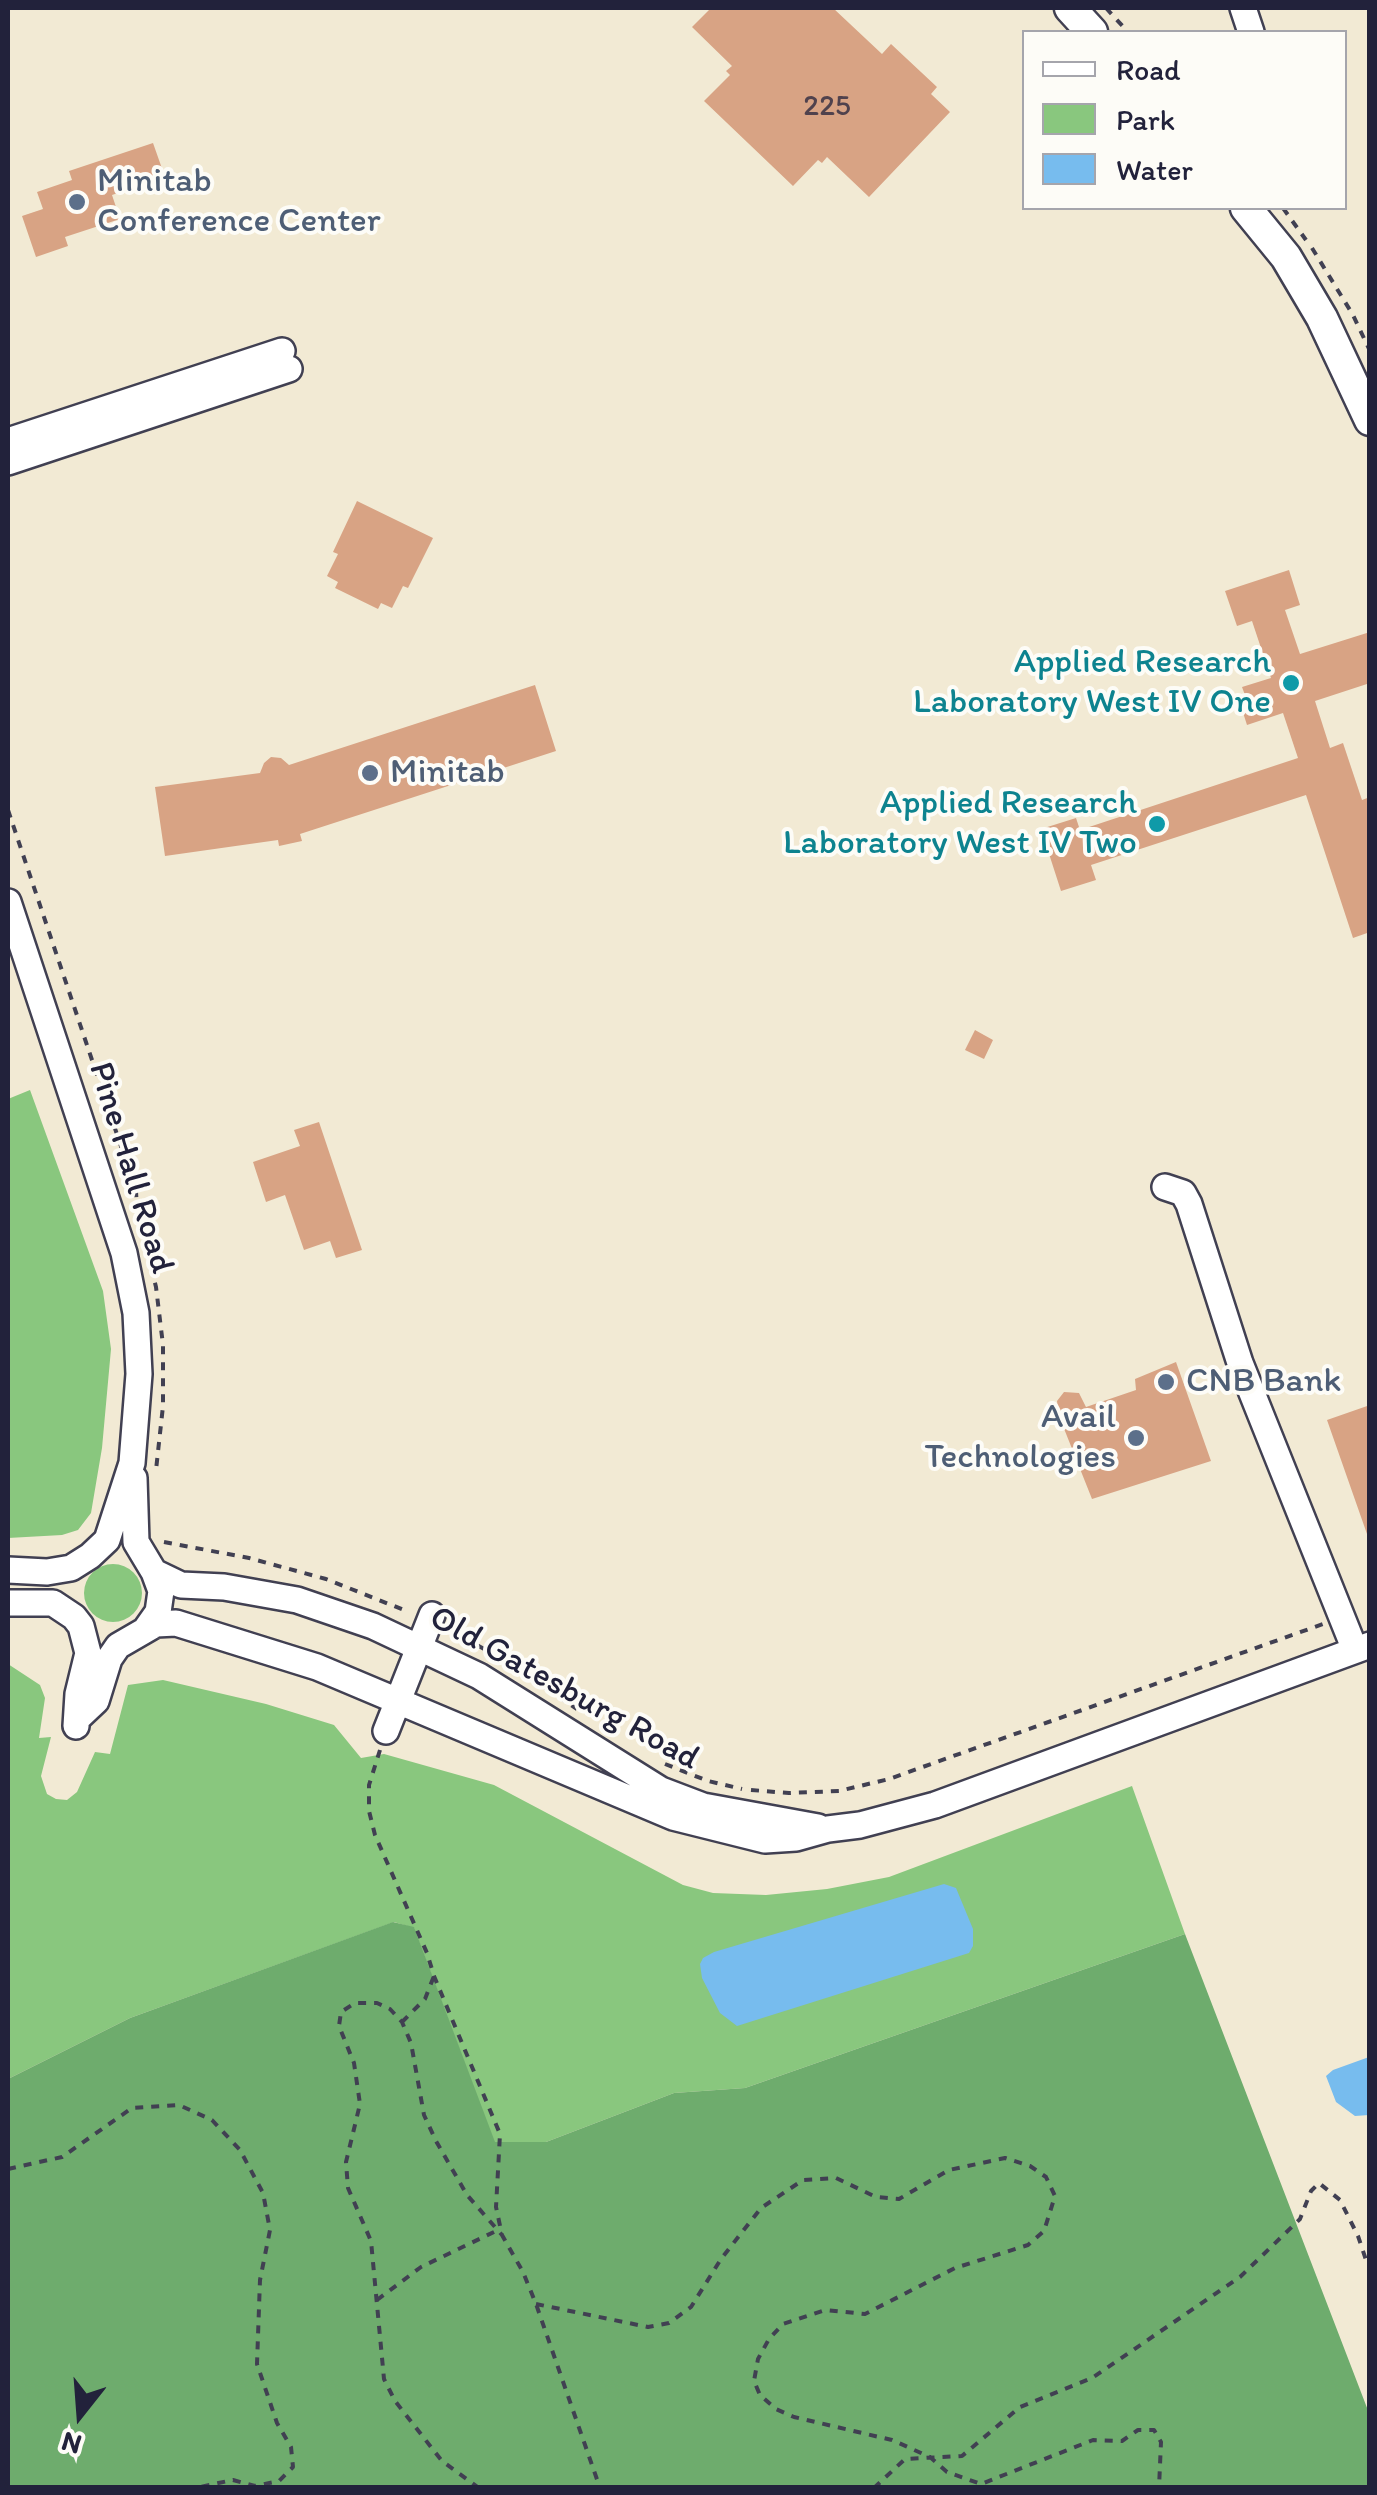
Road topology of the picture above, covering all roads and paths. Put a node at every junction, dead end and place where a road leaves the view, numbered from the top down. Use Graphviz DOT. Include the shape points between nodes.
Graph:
graph roads {
  1 [pos="1070,8"];
  2 [pos="1106,8"];
  3 [pos="1090,30"];
  4 [pos="1126,30"];
  5 [pos="1248,210"];
  6 [pos="1370,420"];
  7 [pos="8,441"];
  8 [pos="8,462"];
  9 [pos="8,810"];
  10 [pos="8,902"];
  11 [pos="1165,1187"];
  12 [pos="132,1463"];
  13 [pos="154,1485"];
  14 [pos="153,1558"];
  15 [pos="86,1559"];
  16 [pos="8,1570"];
  17 [pos="8,1603"];
  18 [pos="429,1618"];
  19 [pos="1333,1621"];
  20 [pos="78,1622"];
  21 [pos="136,1634"];
  22 [pos="420,1646"];
  23 [pos="1362,1648"];
  24 [pos="399,1700"];
  25 [pos="579,1710"];
  26 [pos="386,1731"];
  27 [pos="657,1760"];
  28 [pos="828,1829"];
  29 [pos="434,1976"];
  30 [pos="402,2022"];
  31 [pos="8,2169"];
  32 [pos="499,2233"];
  33 [pos="1368,2266"];
  34 [pos="377,2300"];
  35 [pos="536,2304"];
  36 [pos="930,2457"];
  37 [pos="194,2488"];
  38 [pos="478,2488"];
  39 [pos="600,2488"];
  40 [pos="874,2488"];
  41 [pos="1159,2488"];
  1 -- 3 [label="main road"];
  2 -- 4 [label="path"];
  5 -- 6 [label="main road" via="1322,318"];
  7 -- 8 [label="street" via="285,360"];
  9 -- 13 [label="path" via="136,1192 163,1344"];
  10 -- 12 [label="street, Pine Hall Road" via="128,1268 140,1374"];
  11 -- 23 [label="street" via="1183,1193 1189,1204 1240,1362"];
  12 -- 14 [label="street, Pine Hall Road" via="134,1533"];
  12 -- 15 [label="street, Pine Hall Road" via="112,1528"];
  14 -- 15 [label="street, Old Gatesburg Road" via="119,1549"];
  14 -- 18 [label="path" via="249,1558"];
  14 -- 21 [label="street, Pine Hall Road" via="160,1602"];
  14 -- 22 [label="street, Old Gatesburg Road" via="181,1585 297,1600"];
  15 -- 16 [label="street, Old Gatesburg Road" via="59,1571"];
  15 -- 20 [label="street, Pine Hall Road" via="69,1588"];
  17 -- 20 [label="street, Old Gatesburg Road" via="53,1603"];
  18 -- 22 [label="street"];
  18 -- 25 [label="path"];
  19 -- 27 [label="path" via="839,1791 748,1790"];
  20 -- 21 [label="street, Old Gatesburg Road" via="102,1639"];
  20 -- 21 [label="street, Pine Hall Road" via="88,1654 76,1726 96,1701 109,1658"];
  21 -- 24 [label="street, Old Gatesburg Road" via="164,1622 190,1625"];
  22 -- 24 [label="street"];
  22 -- 28 [label="street, Old Gatesburg Road" via="516,1697 661,1790 703,1806"];
  23 -- 28 [label="street, Old Gatesburg Road" via="935,1806"];
  24 -- 26 [label="street"];
  24 -- 28 [label="street, Old Gatesburg Road" via="672,1818 765,1840"];
  26 -- 29 [label="path" via="369,1785 369,1810"];
  29 -- 30 [label="path" via="426,1999"];
  29 -- 32 [label="path" via="500,2134"];
  30 -- 32 [label="path" via="424,2115 466,2196"];
  30 -- 34 [label="path" via="377,2003 355,2003 341,2012 339,2026 360,2104 346,2162 348,2188 371,2240"];
  31 -- 37 [label="path" via="62,2157 132,2108 179,2105 212,2120 240,2150 264,2194 270,2230 260,2280 257,2364 293,2466 279,2481"];
  32 -- 34 [label="path" via="421,2266"];
  32 -- 35 [label="path"];
  33 -- 36 [label="path" via="1340,2200 1319,2182 1300,2218 1240,2278 1092,2378 1020,2406 962,2456"];
  34 -- 38 [label="path" via="384,2379 394,2401 442,2460"];
  35 -- 36 [label="path" via="648,2327 669,2323 691,2307 761,2208 802,2180 836,2178 876,2197 899,2199 949,2170 1006,2158 1030,2166 1046,2177 1055,2196 1044,2231 1028,2246 955,2268 865,2314 825,2310 783,2324 758,2360 754,2381 776,2409"];
  35 -- 39 [label="path"];
  36 -- 40 [label="path" via="905,2459"];
  36 -- 41 [label="path" via="947,2472 981,2484 1093,2440 1122,2442 1138,2430 1154,2430 1161,2442"];
}
